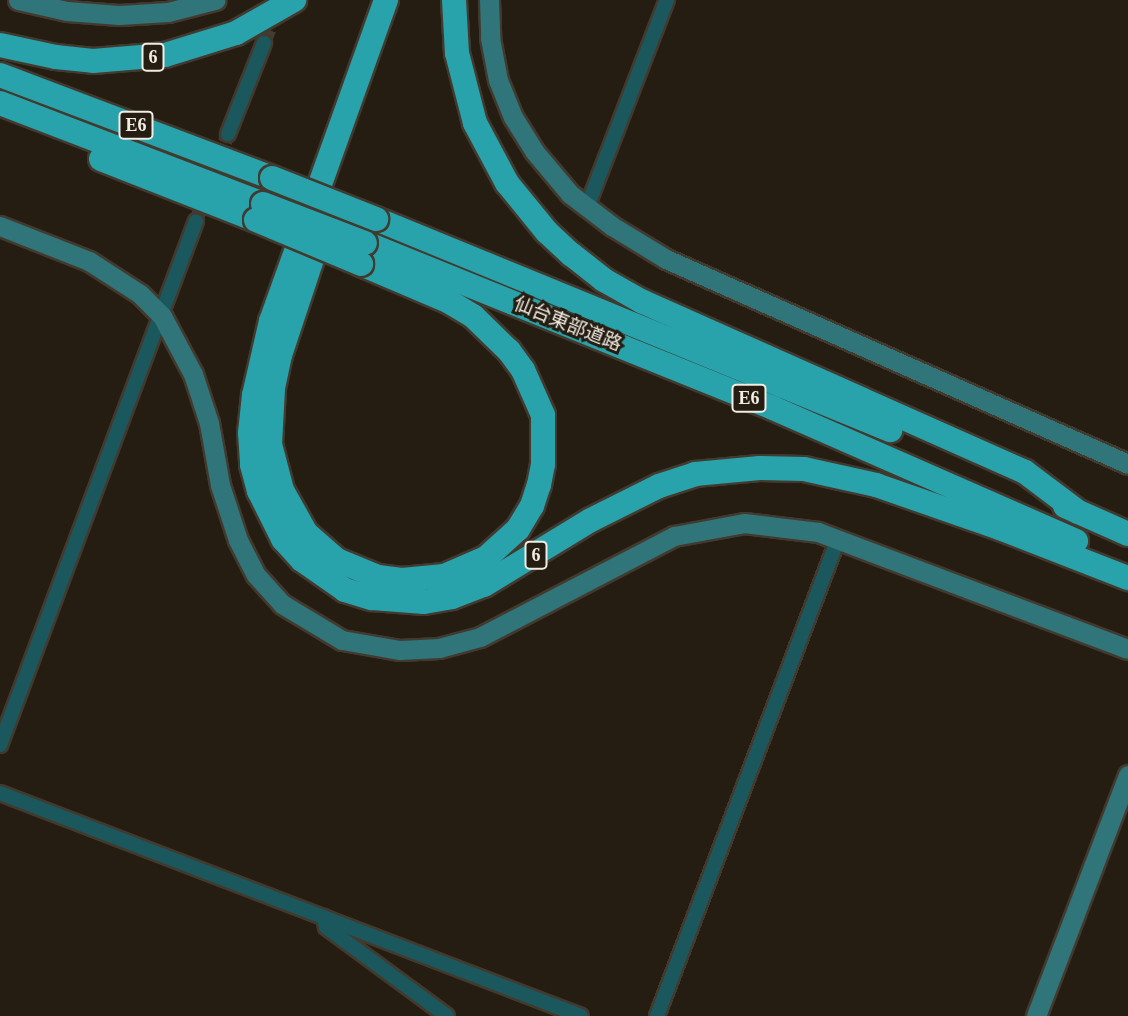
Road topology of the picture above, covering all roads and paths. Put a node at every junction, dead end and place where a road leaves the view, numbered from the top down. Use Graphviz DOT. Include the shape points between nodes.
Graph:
graph roads {
  1 [pos="18,0"];
  2 [pos="215,0"];
  3 [pos="294,0"];
  4 [pos="386,0"];
  5 [pos="400,0"];
  6 [pos="454,0"];
  7 [pos="489,0"];
  8 [pos="667,0"];
  9 [pos="264,43"];
  10 [pos="0,45"];
  11 [pos="0,75"];
  12 [pos="2,104"];
  13 [pos="228,134"];
  14 [pos="587,207"];
  15 [pos="195,221"];
  16 [pos="0,226"];
  17 [pos="363,254"];
  18 [pos="162,316"];
  19 [pos="1128,464"];
  20 [pos="1078,512"];
  21 [pos="1128,534"];
  22 [pos="838,539"];
  23 [pos="1128,564"];
  24 [pos="1128,578"];
  25 [pos="1128,649"];
  26 [pos="0,746"];
  27 [pos="1128,775"];
  28 [pos="0,793"];
  29 [pos="324,917"];
  30 [pos="447,1016"];
  31 [pos="581,1016"];
  32 [pos="657,1016"];
  33 [pos="1037,1016"];
  1 -- 2 [label="street" via="67,11 119,15 168,12"];
  3 -- 10 [label="highway, 6" via="236,33 165,55 93,61"];
  4 -- 24 [label="highway, 6" via="271,321 254,395 250,433 259,491 283,539 302,560 345,590 372,598 424,602 452,597 484,585 591,520 659,486 695,474 760,468 804,469 876,485"];
  5 -- 17 [label="highway, 6" via="280,355 270,444 293,513 306,533 337,560 378,577 444,576 486,558 518,529 532,506 544,464 543,415 523,370 472,316"];
  6 -- 20 [label="highway" via="457,53 475,123 507,183 571,254 641,301 1025,472"];
  7 -- 14 [label="street" via="498,80 513,117 534,151"];
  8 -- 14 [label="street"];
  9 -- 13 [label="street"];
  11 -- 20 [label="highway, 仙台東部道路 / E6, bridge" via="376,219 856,415"];
  12 -- 17 [label="highway, 仙台東部道路 / E6, bridge"];
  14 -- 19 [label="street" via="666,259"];
  15 -- 18 [label="street"];
  16 -- 18 [label="street" via="89,261 140,294"];
  17 -- 23 [label="highway, 仙台東部道路 / E6" via="760,403"];
  18 -- 22 [label="street" via="193,374 209,423 220,485 238,540 256,575 282,604 342,640 400,650 439,648 480,637 674,536 744,523 818,532"];
  18 -- 26 [label="street"];
  20 -- 21 [label="highway, 仙台東部道路 / E6"];
  22 -- 25 [label="street"];
  22 -- 32 [label="street"];
  27 -- 33 [label="street"];
  28 -- 29 [label="street"];
  29 -- 30 [label="street" via="326,927"];
  29 -- 31 [label="street"];
}
